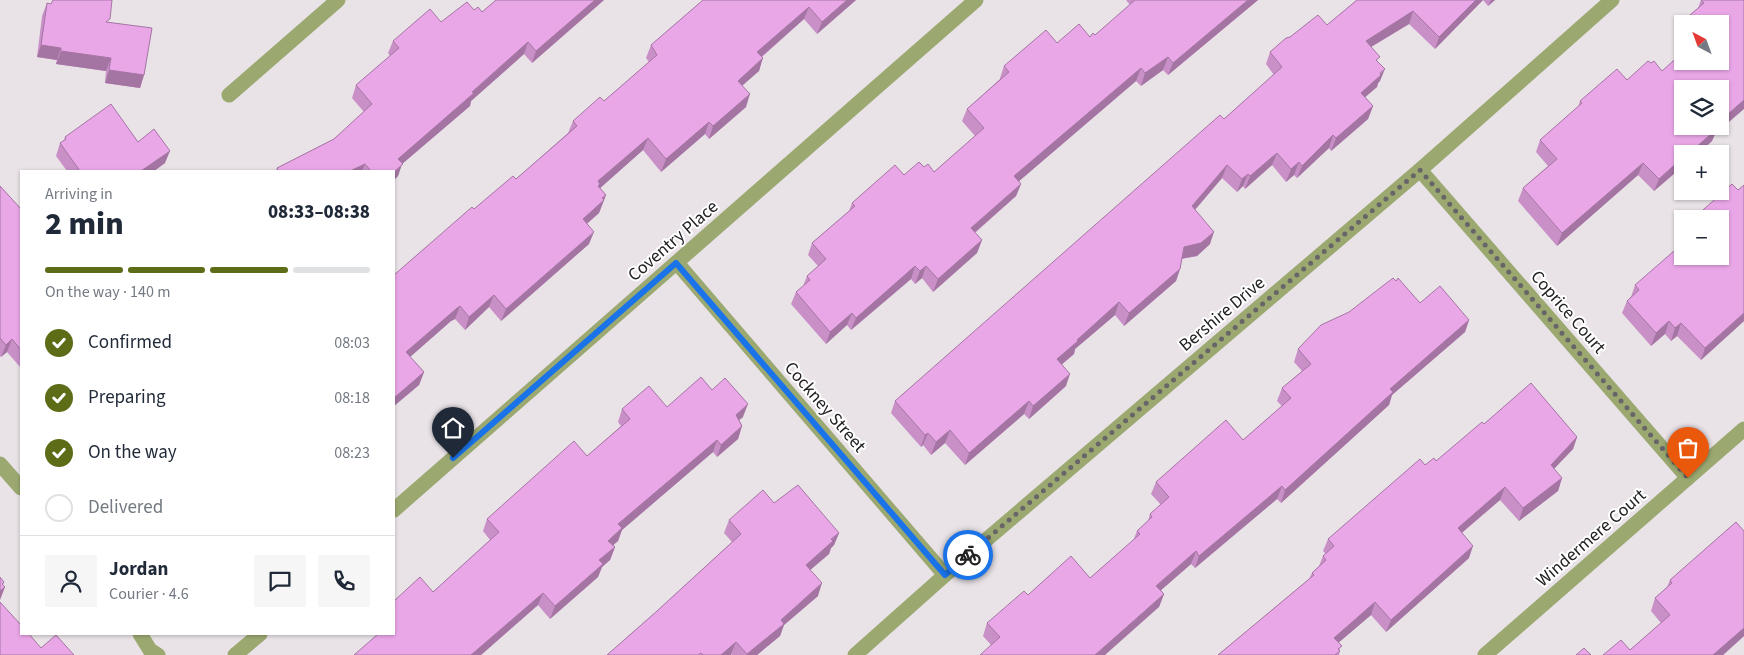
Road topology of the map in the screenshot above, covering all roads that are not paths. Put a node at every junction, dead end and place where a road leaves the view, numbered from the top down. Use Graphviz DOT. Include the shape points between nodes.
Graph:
graph roads {
  1 [pos="338,0"];
  2 [pos="976,0"];
  3 [pos="1612,0"];
  4 [pos="229,95"];
  5 [pos="1420,170"];
  6 [pos="676,263"];
  7 [pos="1744,429"];
  8 [pos="0,464"];
  9 [pos="1688,478"];
  10 [pos="20,487"];
  11 [pos="395,509"];
  12 [pos="945,575"];
  13 [pos="141,635"];
  14 [pos="259,635"];
  15 [pos="158,655"];
  16 [pos="235,655"];
  17 [pos="855,655"];
  18 [pos="1485,655"];
  1 -- 4 [label="street"];
  2 -- 6 [label="street, Coventry Place"];
  3 -- 5 [label="street, Bershire Drive"];
  5 -- 9 [label="street, Coprice Court"];
  5 -- 12 [label="street, Bershire Drive"];
  6 -- 11 [label="street, Coventry Place"];
  6 -- 12 [label="street, Cockney Street"];
  7 -- 9 [label="street, Windermere Court"];
  8 -- 10 [label="street"];
  9 -- 18 [label="street, Windermere Court"];
  12 -- 17 [label="street, Bershire Drive"];
  13 -- 15 [label="street" via="150,650"];
  14 -- 16 [label="street"];
}
